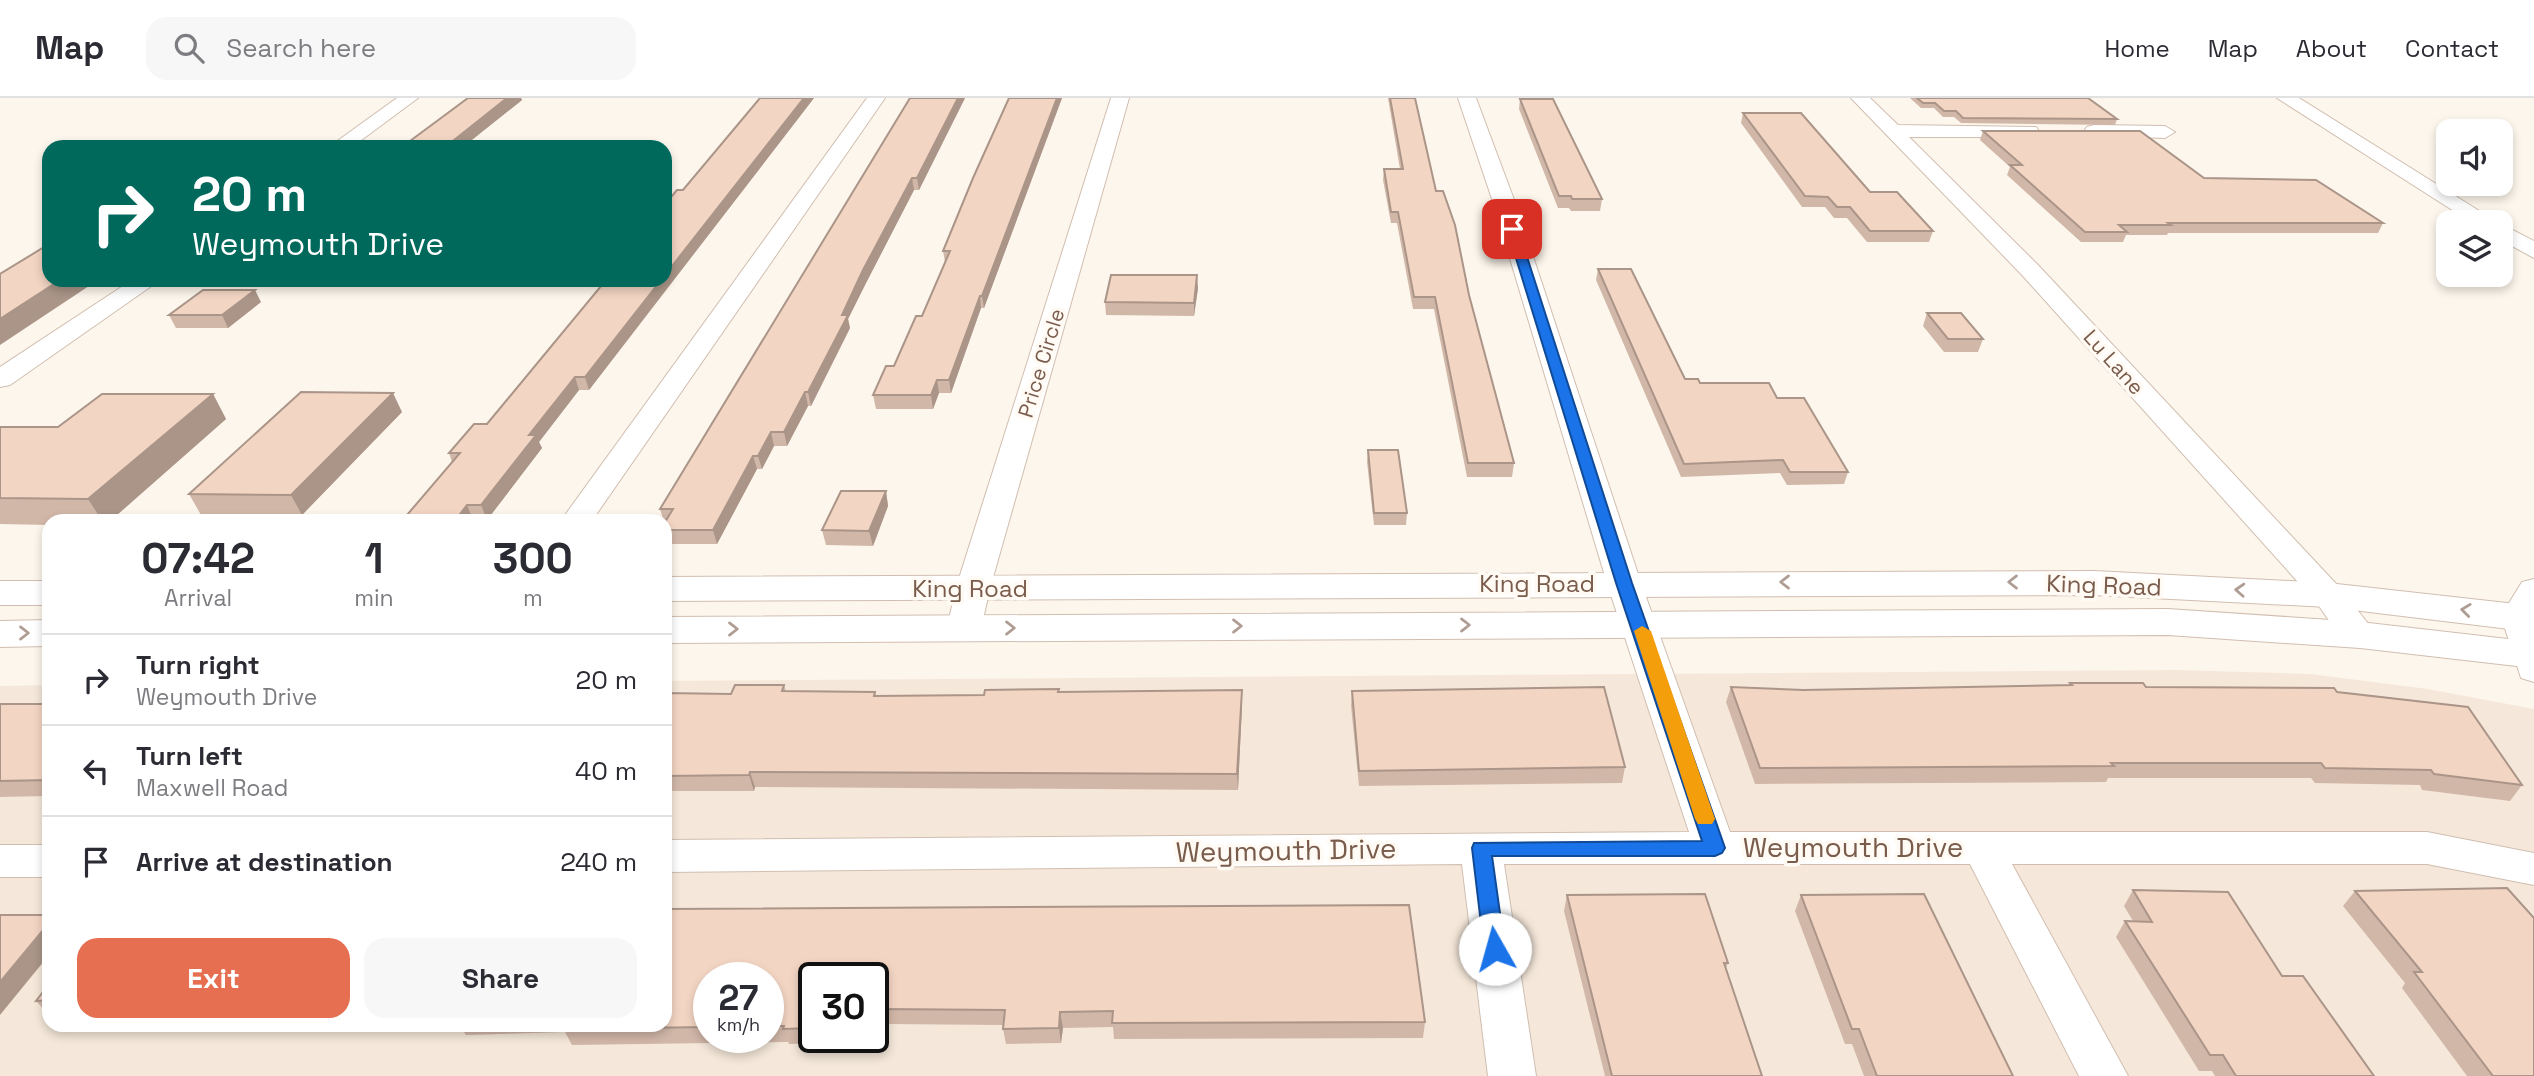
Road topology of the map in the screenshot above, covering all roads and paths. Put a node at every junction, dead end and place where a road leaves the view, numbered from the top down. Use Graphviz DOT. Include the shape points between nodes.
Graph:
graph roads {
  1 [pos="409,98"];
  2 [pos="876,98"];
  3 [pos="1120,98"];
  4 [pos="1467,98"];
  5 [pos="1860,98"];
  6 [pos="2286,98"];
  7 [pos="1892,131"];
  8 [pos="2042,131"];
  9 [pos="2069,131"];
  10 [pos="2165,132"];
  11 [pos="349,140"];
  12 [pos="2467,210"];
  13 [pos="2513,238"];
  14 [pos="2534,251"];
  15 [pos="138,287"];
  16 [pos="0,379"];
  17 [pos="581,514"];
  18 [pos="1624,583"];
  19 [pos="973,588"];
  20 [pos="672,589"];
  21 [pos="0,593"];
  22 [pos="42,593"];
  23 [pos="2328,595"];
  24 [pos="1640,624"];
  25 [pos="964,628"];
  26 [pos="672,630"];
  27 [pos="42,633"];
  28 [pos="0,634"];
  29 [pos="2530,634"];
  30 [pos="2360,635"];
  31 [pos="1981,846"];
  32 [pos="1481,848"];
  33 [pos="1715,848"];
  34 [pos="672,856"];
  35 [pos="42,860"];
  36 [pos="0,861"];
  37 [pos="2534,869"];
  38 [pos="1512,1076"];
  39 [pos="2104,1076"];
  1 -- 11 [label="street"];
  2 -- 17 [label="street"];
  3 -- 19 [label="street, Price Circle"];
  4 -- 18 [label="street"];
  5 -- 7 [label="street, Lu Lane"];
  6 -- 12 [label="street"];
  7 -- 8 [label="street"];
  7 -- 23 [label="street, Lu Lane" via="2030,270"];
  9 -- 10 [label="street"];
  13 -- 14 [label="street"];
  15 -- 16 [label="street"];
  18 -- 19 [label="street, King Road"];
  23 -- 18 [label="street, King Road, one-way" via="2094,583"];
  18 -- 24 [label="street"];
  19 -- 20 [label="street, King Road"];
  19 -- 25 [label="street, Price Circle"];
  21 -- 22 [label="street"];
  29 -- 23 [label="street, King Road, one-way"];
  23 -- 30 [label="street, Lu Lane"];
  25 -- 24 [label="street, King Road, one-way"];
  24 -- 30 [label="street, King Road" via="2168,622"];
  24 -- 33 [label="street"];
  26 -- 25 [label="street, King Road, one-way"];
  28 -- 27 [label="street, one-way"];
  29 -- 30 [label="street, King Road"];
  31 -- 33 [label="street, Weymouth Drive"];
  31 -- 37 [label="street, Weymouth Drive" via="2427,848"];
  31 -- 39 [label="street"];
  32 -- 33 [label="street, Weymouth Drive"];
  32 -- 34 [label="street, Weymouth Drive"];
  32 -- 38 [label="street"];
  35 -- 36 [label="street"];
}
